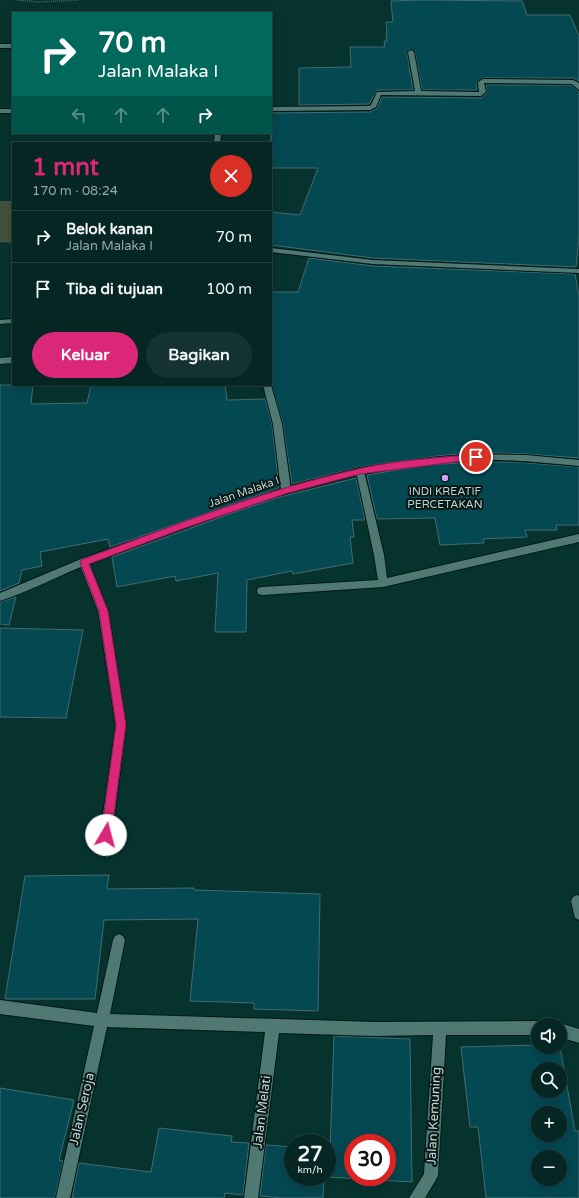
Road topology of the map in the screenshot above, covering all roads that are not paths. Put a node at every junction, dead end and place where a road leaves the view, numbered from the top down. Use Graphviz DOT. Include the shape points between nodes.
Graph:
graph roads {
  1 [pos="0,46"];
  2 [pos="12,46"];
  3 [pos="411,52"];
  4 [pos="579,88"];
  5 [pos="418,94"];
  6 [pos="272,109"];
  7 [pos="0,111"];
  8 [pos="12,111"];
  9 [pos="272,252"];
  10 [pos="579,271"];
  11 [pos="12,321"];
  12 [pos="0,322"];
  13 [pos="12,360"];
  14 [pos="0,361"];
  15 [pos="267,386"];
  16 [pos="579,463"];
  17 [pos="360,471"];
  18 [pos="286,490"];
  19 [pos="579,538"];
  20 [pos="84,562"];
  21 [pos="382,579"];
  22 [pos="262,591"];
  23 [pos="0,597"];
  24 [pos="106,835"];
  25 [pos="576,901"];
  26 [pos="579,914"];
  27 [pos="119,940"];
  28 [pos="0,1007"];
  29 [pos="102,1020"];
  30 [pos="273,1025"];
  31 [pos="531,1028"];
  32 [pos="440,1029"];
  33 [pos="567,1032"];
  34 [pos="579,1036"];
  35 [pos="62,1198"];
  36 [pos="251,1198"];
  37 [pos="416,1198"];
  1 -- 2 [label="street"];
  3 -- 5 [label="street"];
  4 -- 5 [label="street" via="578,84 573,82 483,81 481,94"];
  5 -- 6 [label="street" via="379,93 374,106 370,108"];
  7 -- 8 [label="street"];
  9 -- 10 [label="street" via="373,262"];
  11 -- 12 [label="street"];
  13 -- 14 [label="street"];
  15 -- 18 [label="street" via="280,440"];
  16 -- 17 [label="street, Jalan Malaka I" via="476,457"];
  17 -- 18 [label="street, Jalan Malaka I"];
  17 -- 21 [label="street"];
  18 -- 20 [label="street, Jalan Malaka I"];
  19 -- 21 [label="street"];
  20 -- 23 [label="street, Jalan Malaka I"];
  20 -- 24 [label="street" via="103,611 121,725"];
  21 -- 22 [label="street"];
  25 -- 26 [label="street"];
  27 -- 29 [label="street, Jalan Seroja"];
  28 -- 29 [label="street"];
  29 -- 30 [label="street"];
  29 -- 35 [label="street, Jalan Seroja"];
  30 -- 32 [label="street"];
  30 -- 36 [label="street, Jalan Melati"];
  31 -- 32 [label="street"];
  32 -- 37 [label="street, Jalan Kemuning" via="431,1176"];
  33 -- 34 [label="street"];
}
